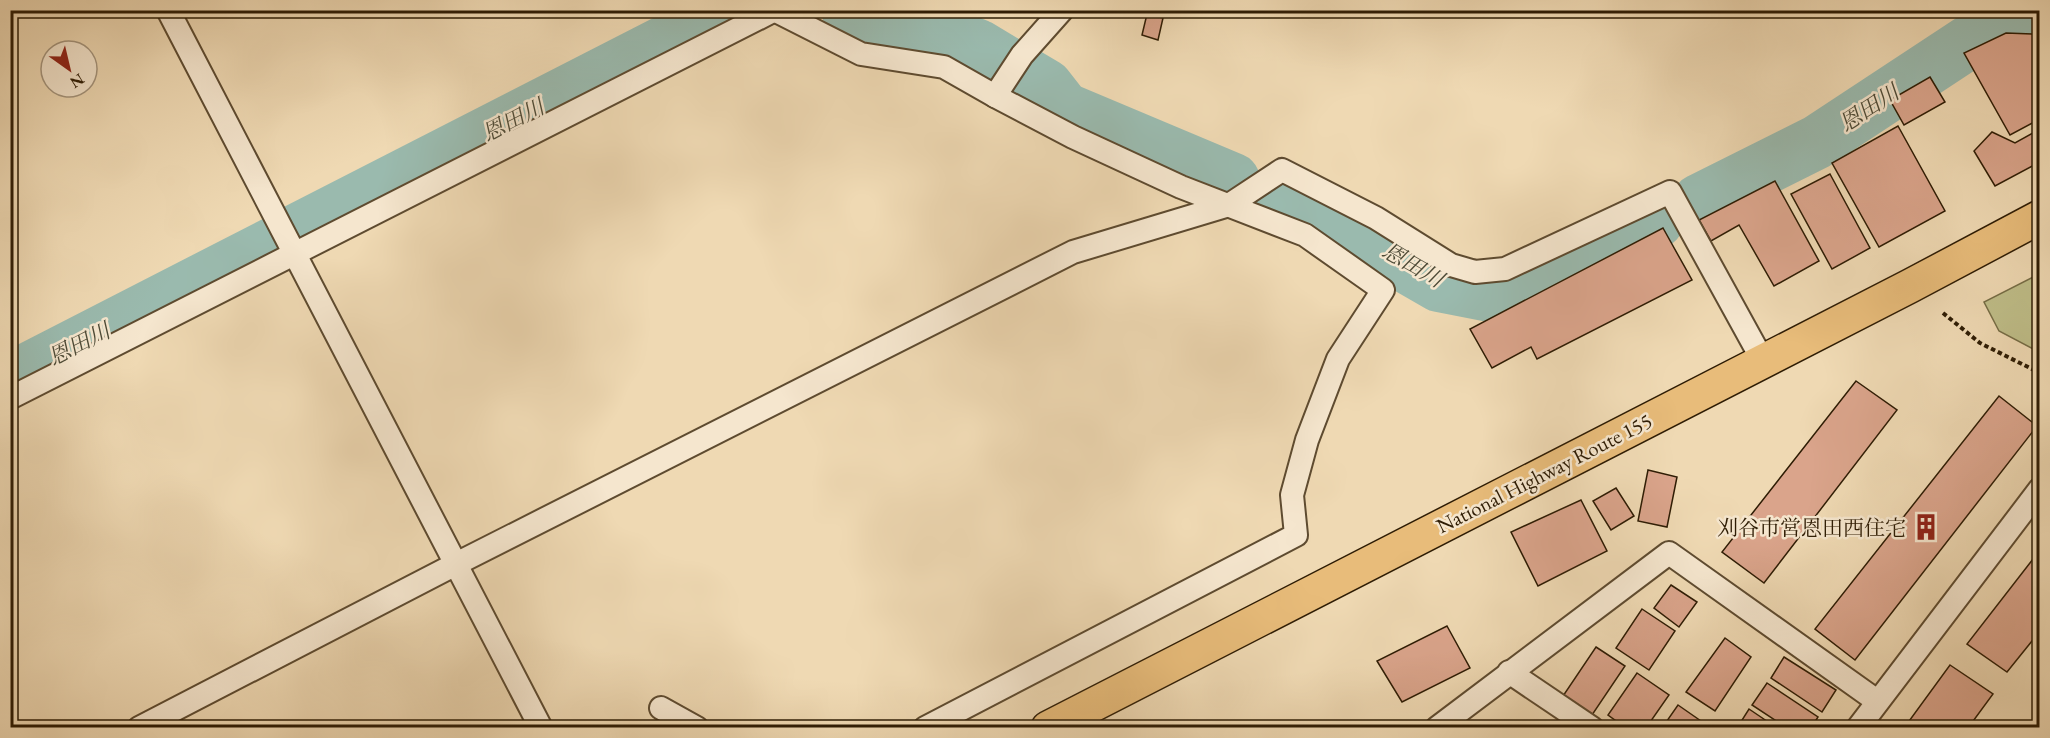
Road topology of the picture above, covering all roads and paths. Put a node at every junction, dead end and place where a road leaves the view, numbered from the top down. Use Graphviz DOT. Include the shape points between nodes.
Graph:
graph roads {
  1 [pos="168,10"];
  2 [pos="1062,10"];
  3 [pos="771,11"];
  4 [pos="995,96"];
  5 [pos="1229,205"];
  6 [pos="2040,217"];
  7 [pos="294,253"];
  8 [pos="1943,313"];
  9 [pos="1763,361"];
  10 [pos="2040,373"];
  11 [pos="10,398"];
  12 [pos="2040,489"];
  13 [pos="456,564"];
  14 [pos="1509,672"];
  15 [pos="1877,701"];
  16 [pos="661,708"];
  17 [pos="140,728"];
  18 [pos="541,728"];
  19 [pos="697,728"];
  20 [pos="925,728"];
  21 [pos="1048,728"];
  22 [pos="1437,728"];
  23 [pos="1592,728"];
  24 [pos="1858,728"];
  1 -- 7 [label="street"];
  2 -- 4 [label="street" via="1022,55"];
  3 -- 4 [label="street" via="861,54 944,67"];
  3 -- 7 [label="street"];
  4 -- 5 [label="street" via="1170,182"];
  5 -- 9 [label="street" via="1282,170 1376,218 1451,265 1475,272 1505,269 1670,192"];
  5 -- 13 [label="street" via="1073,252"];
  5 -- 20 [label="street" via="1305,235 1383,290 1338,360 1307,440 1292,495 1296,535"];
  6 -- 9 [label="highway, National Highway Route 155"];
  7 -- 11 [label="street"];
  7 -- 13 [label="street"];
  8 -- 10 [label="path" via="1980,344"];
  9 -- 21 [label="highway, National Highway Route 155"];
  12 -- 15 [label="street"];
  13 -- 17 [label="street"];
  13 -- 18 [label="street"];
  14 -- 15 [label="street" via="1669,553"];
  14 -- 22 [label="street"];
  14 -- 23 [label="street"];
  15 -- 24 [label="street"];
  16 -- 19 [label="street"];
}
